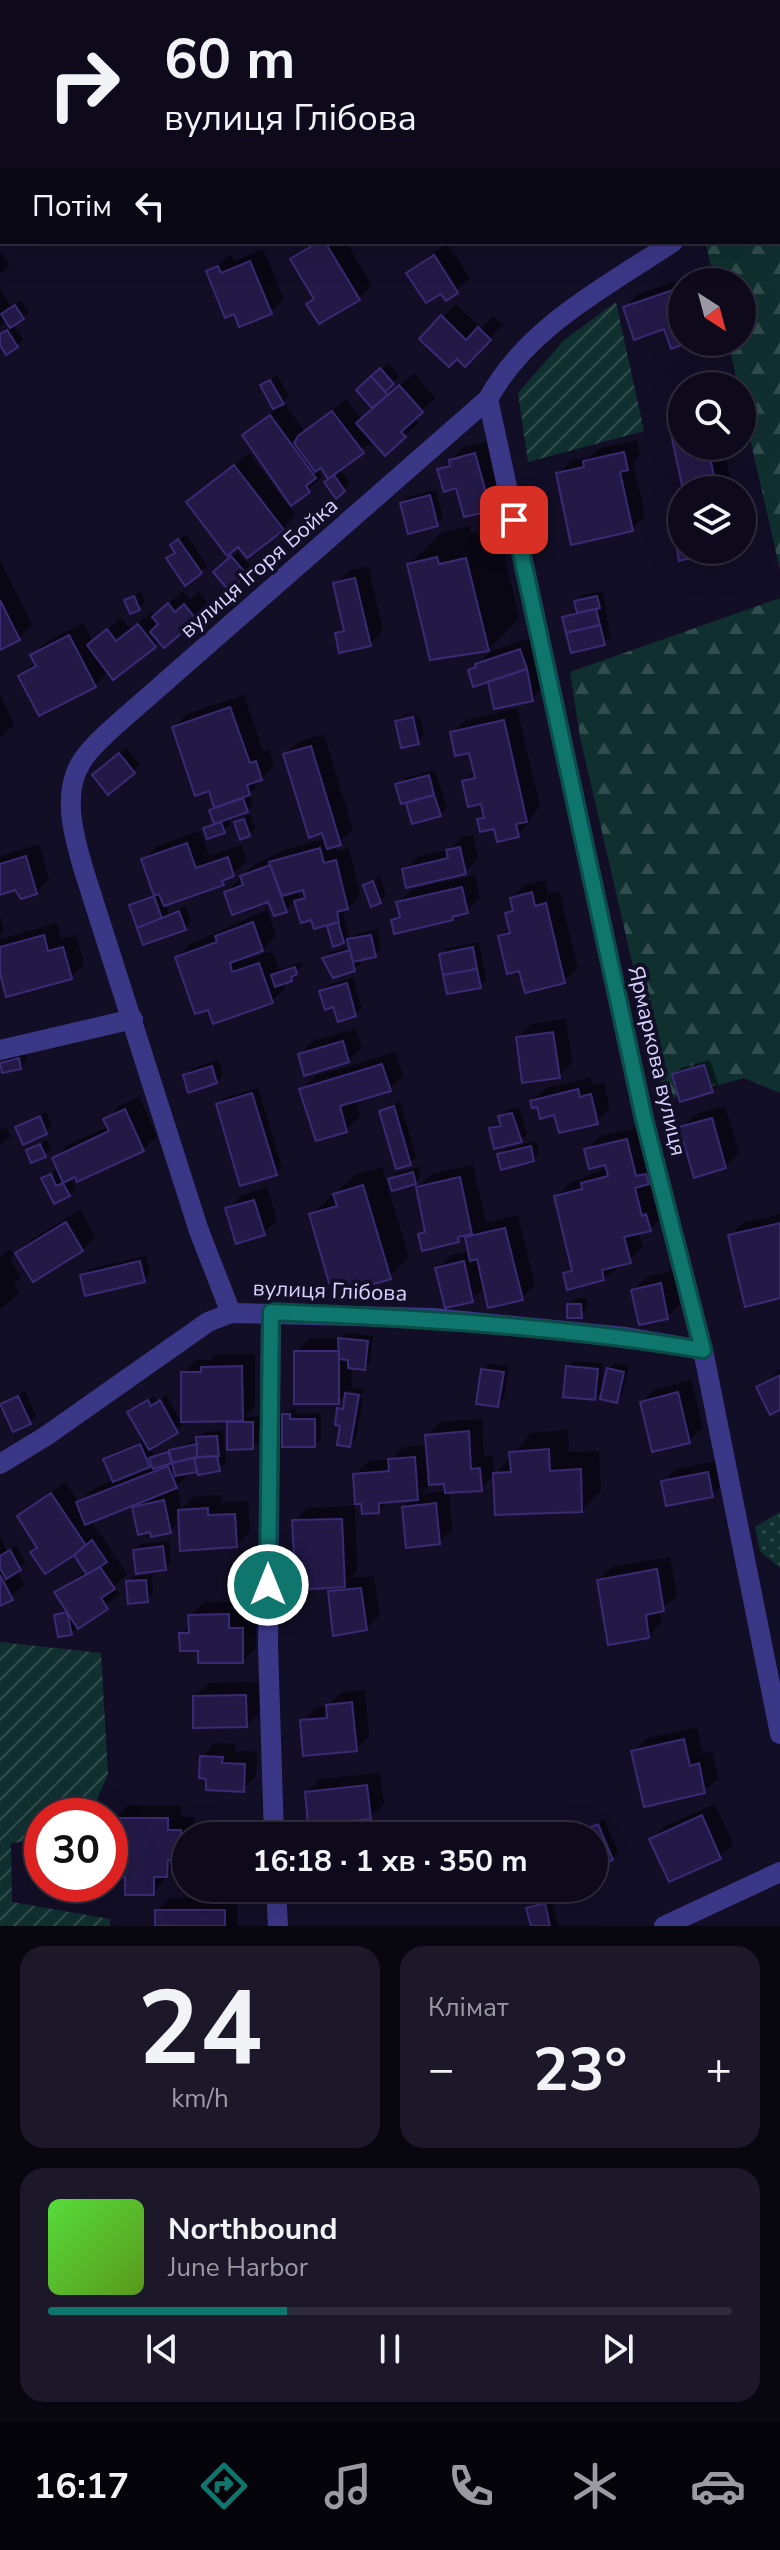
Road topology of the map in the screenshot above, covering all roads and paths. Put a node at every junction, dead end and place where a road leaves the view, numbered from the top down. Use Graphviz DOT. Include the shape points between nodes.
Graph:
graph roads {
  1 [pos="670,244"];
  2 [pos="488,399"];
  3 [pos="133,1019"];
  4 [pos="0,1050"];
  5 [pos="271,1312"];
  6 [pos="231,1313"];
  7 [pos="703,1350"];
  8 [pos="0,1464"];
  9 [pos="780,1734"];
  10 [pos="274,1822"];
  11 [pos="780,1872"];
  12 [pos="277,1902"];
  13 [pos="278,1926"];
  14 [pos="664,1926"];
  1 -- 2 [label="street, вулиця Ігоря Бойка" via="556,320 505,368"];
  2 -- 3 [label="street, вулиця Ігоря Бойка" via="82,760 73,788 73,830"];
  2 -- 7 [label="street, Ярмаркова вулиця" via="644,1119"];
  3 -- 4 [label="street"];
  3 -- 6 [label="street, вулиця Ігоря Бойка" via="199,1231"];
  5 -- 6 [label="street, вулиця Глібова"];
  5 -- 7 [label="street, вулиця Глібова" via="433,1318"];
  5 -- 10 [label="street" via="268,1646"];
  6 -- 8 [label="street, вулиця Глібова" via="208,1322"];
  7 -- 9 [label="street, Ярмаркова вулиця"];
  11 -- 14 [label="street"];
  12 -- 13 [label="street"];
}
